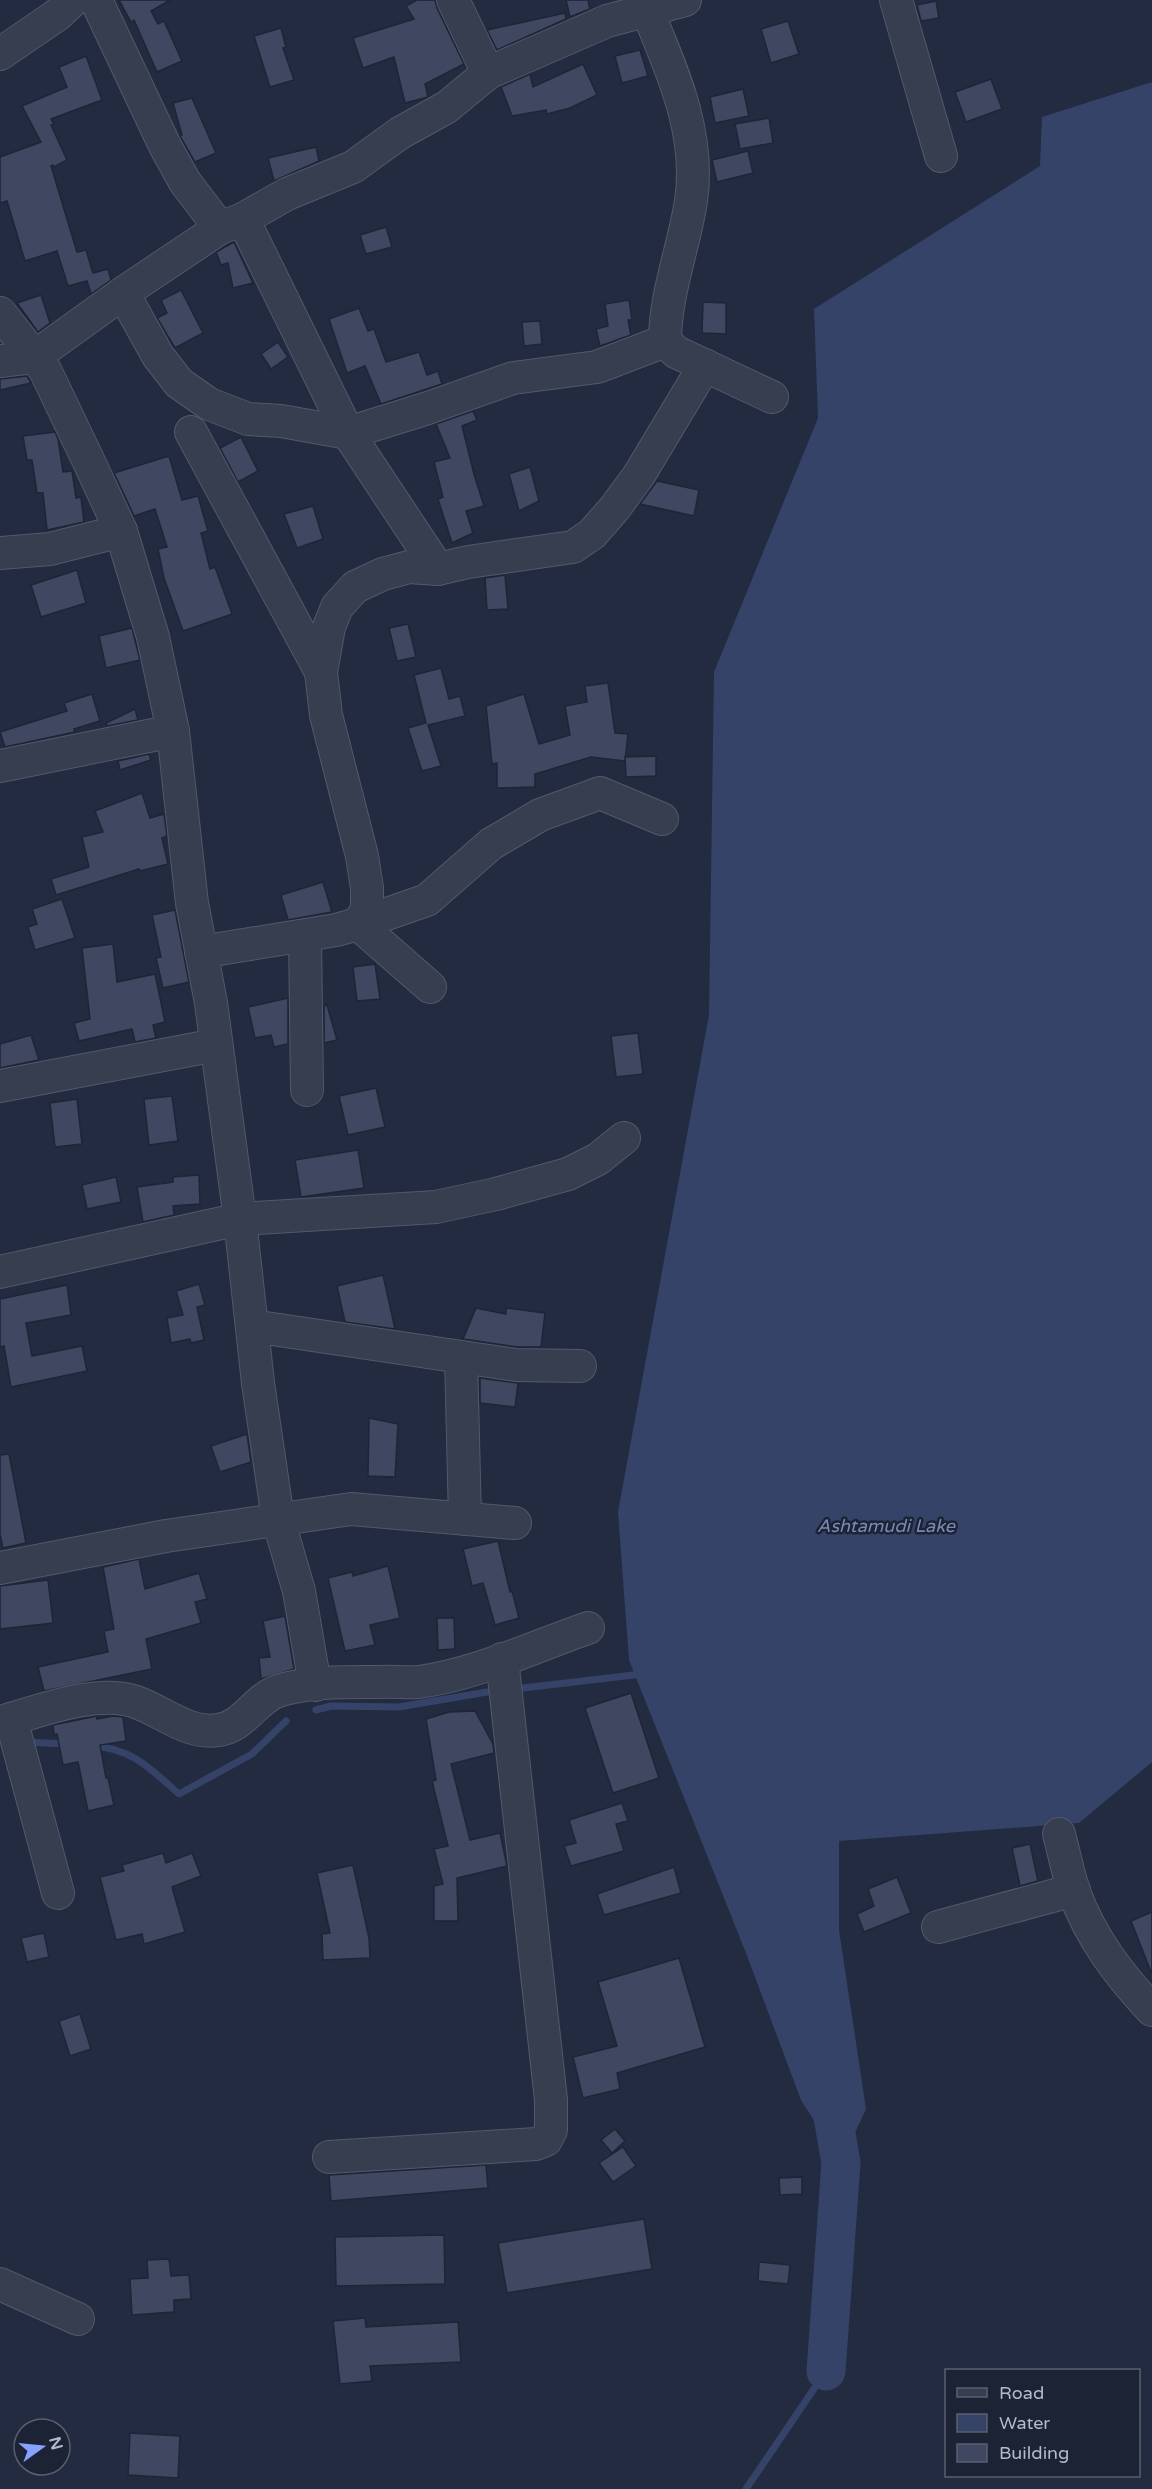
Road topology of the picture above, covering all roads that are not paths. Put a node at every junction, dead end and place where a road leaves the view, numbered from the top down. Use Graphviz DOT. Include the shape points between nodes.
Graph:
graph roads {
  1 [pos="73,0"];
  2 [pos="96,0"];
  3 [pos="453,0"];
  4 [pos="682,0"];
  5 [pos="896,0"];
  6 [pos="647,10"];
  7 [pos="0,54"];
  8 [pos="488,73"];
  9 [pos="941,156"];
  10 [pos="231,224"];
  11 [pos="123,293"];
  12 [pos="0,313"];
  13 [pos="665,341"];
  14 [pos="34,357"];
  15 [pos="0,361"];
  16 [pos="705,365"];
  17 [pos="772,397"];
  18 [pos="191,432"];
  19 [pos="348,432"];
  20 [pos="121,531"];
  21 [pos="0,553"];
  22 [pos="438,569"];
  23 [pos="321,672"];
  24 [pos="173,731"];
  25 [pos="0,766"];
  26 [pos="662,819"];
  27 [pos="358,924"];
  28 [pos="304,936"];
  29 [pos="201,952"];
  30 [pos="430,987"];
  31 [pos="216,1045"];
  32 [pos="0,1086"];
  33 [pos="307,1090"];
  34 [pos="624,1138"];
  35 [pos="240,1219"];
  36 [pos="0,1272"];
  37 [pos="252,1326"];
  38 [pos="461,1357"];
  39 [pos="580,1366"];
  40 [pos="278,1519"];
  41 [pos="465,1519"];
  42 [pos="515,1523"];
  43 [pos="0,1568"];
  44 [pos="588,1628"];
  45 [pos="502,1659"];
  46 [pos="315,1685"];
  47 [pos="6,1720"];
  48 [pos="1059,1834"];
  49 [pos="1074,1890"];
  50 [pos="58,1893"];
  51 [pos="938,1927"];
  52 [pos="1152,2010"];
  53 [pos="329,2157"];
  54 [pos="0,2284"];
  55 [pos="78,2319"];
  1 -- 7 [label="street"];
  2 -- 10 [label="street" via="185,182"];
  3 -- 8 [label="street"];
  4 -- 6 [label="street"];
  5 -- 9 [label="street"];
  6 -- 8 [label="street" via="607,21"];
  6 -- 13 [label="street" via="678,86 692,157 691,198 665,322"];
  8 -- 10 [label="street" via="447,107 400,133 353,167 287,194"];
  10 -- 11 [label="street"];
  10 -- 19 [label="street"];
  11 -- 14 [label="street"];
  11 -- 19 [label="street" via="158,356 179,383 209,404 248,419"];
  12 -- 14 [label="street"];
  13 -- 16 [label="street" via="676,352"];
  13 -- 19 [label="street" via="597,367 513,378"];
  14 -- 15 [label="street"];
  14 -- 20 [label="street" via="45,369"];
  16 -- 17 [label="street"];
  16 -- 22 [label="street" via="639,475 592,534 573,547"];
  18 -- 23 [label="street"];
  19 -- 22 [label="street"];
  20 -- 21 [label="street" via="50,549"];
  20 -- 24 [label="street" via="153,637"];
  22 -- 23 [label="street" via="409,567 355,586 337,607 329,627"];
  23 -- 27 [label="street" via="326,715 367,888 367,910"];
  24 -- 25 [label="street"];
  24 -- 29 [label="street"];
  26 -- 27 [label="street" via="600,793 540,815 491,844 427,900"];
  27 -- 28 [label="street"];
  27 -- 30 [label="street"];
  28 -- 29 [label="street"];
  28 -- 33 [label="street"];
  29 -- 31 [label="street"];
  31 -- 32 [label="street"];
  31 -- 35 [label="street"];
  34 -- 35 [label="street" via="598,1159 568,1174 436,1207"];
  35 -- 36 [label="street"];
  35 -- 37 [label="street"];
  37 -- 38 [label="street"];
  37 -- 40 [label="street"];
  38 -- 39 [label="street" via="516,1365"];
  38 -- 41 [label="street"];
  40 -- 41 [label="street" via="351,1509"];
  40 -- 43 [label="street"];
  40 -- 46 [label="street" via="299,1591"];
  41 -- 42 [label="street"];
  44 -- 45 [label="street"];
  45 -- 46 [label="street" via="415,1682"];
  45 -- 53 [label="street" via="552,2100 551,2130 546,2140 536,2144"];
  46 -- 47 [label="street" via="277,1692 230,1728 217,1731 186,1726 134,1701 113,1697 80,1701"];
  47 -- 50 [label="street"];
  48 -- 49 [label="street"];
  49 -- 51 [label="street"];
  49 -- 52 [label="street" via="1104,1953"];
  54 -- 55 [label="street"];
}
